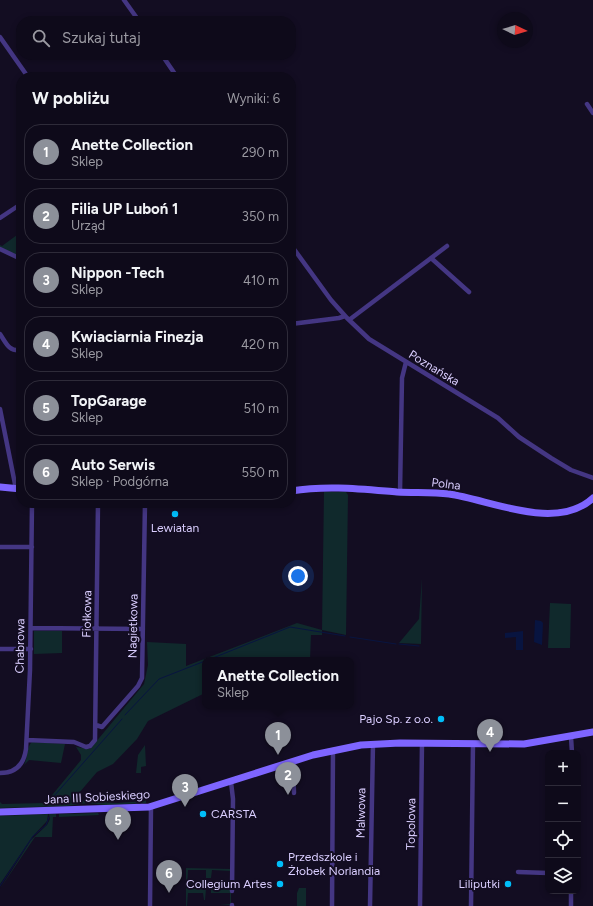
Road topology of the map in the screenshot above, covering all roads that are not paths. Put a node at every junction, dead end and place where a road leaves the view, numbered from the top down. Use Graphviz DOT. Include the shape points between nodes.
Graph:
graph roads {
  1 [pos="124,0"];
  2 [pos="135,16"];
  3 [pos="0,37"];
  4 [pos="16,60"];
  5 [pos="16,60"];
  6 [pos="165,60"];
  7 [pos="24,72"];
  8 [pos="174,72"];
  9 [pos="587,104"];
  10 [pos="593,113"];
  11 [pos="16,207"];
  12 [pos="0,218"];
  13 [pos="447,246"];
  14 [pos="0,249"];
  15 [pos="296,252"];
  16 [pos="16,257"];
  17 [pos="431,258"];
  18 [pos="469,292"];
  19 [pos="345,316"];
  20 [pos="349,320"];
  21 [pos="296,323"];
  22 [pos="0,334"];
  23 [pos="16,350"];
  24 [pos="406,362"];
  25 [pos="0,410"];
  26 [pos="593,478"];
  27 [pos="16,480"];
  28 [pos="0,488"];
  29 [pos="16,489"];
  30 [pos="296,491"];
  31 [pos="400,492"];
  32 [pos="593,498"];
  33 [pos="32,508"];
  34 [pos="98,508"];
  35 [pos="145,508"];
  36 [pos="0,547"];
  37 [pos="32,547"];
  38 [pos="31,628"];
  39 [pos="97,629"];
  40 [pos="143,629"];
  41 [pos="0,649"];
  42 [pos="31,649"];
  43 [pos="96,725"];
  44 [pos="593,732"];
  45 [pos="571,737"];
  46 [pos="27,740"];
  47 [pos="422,743"];
  48 [pos="373,744"];
  49 [pos="472,744"];
  50 [pos="333,750"];
  51 [pos="572,750"];
  52 [pos="294,761"];
  53 [pos="0,773"];
  54 [pos="231,782"];
  55 [pos="294,793"];
  56 [pos="151,806"];
  57 [pos="0,812"];
  58 [pos="518,872"];
  59 [pos="545,872"];
  60 [pos="232,891"];
  61 [pos="571,894"];
  62 [pos="150,906"];
  63 [pos="332,906"];
  64 [pos="370,906"];
  65 [pos="420,906"];
  66 [pos="471,906"];
  67 [pos="571,906"];
  1 -- 2 [label="street"];
  3 -- 5 [label="street"];
  4 -- 7 [label="street"];
  6 -- 8 [label="street"];
  9 -- 10 [label="street"];
  11 -- 12 [label="street"];
  13 -- 17 [label="street"];
  14 -- 16 [label="street"];
  15 -- 19 [label="street, Poznańska" via="324,292"];
  17 -- 18 [label="street"];
  17 -- 20 [label="street"];
  19 -- 20 [label="street, Poznańska"];
  19 -- 21 [label="street"];
  20 -- 24 [label="street, Poznańska" via="375,343"];
  22 -- 23 [label="street" via="10,348"];
  24 -- 26 [label="street, Poznańska" via="498,418 519,437 551,458 571,470"];
  24 -- 31 [label="street" via="402,378"];
  25 -- 27 [label="street"];
  28 -- 29 [label="street"];
  30 -- 31 [label="street, Polna" via="343,487"];
  31 -- 32 [label="street, Polna" via="452,495 510,509 538,512 570,510"];
  33 -- 37 [label="street, Chabrowa"];
  34 -- 39 [label="street, Fiołkowa"];
  35 -- 40 [label="street, Nagietkowa"];
  36 -- 37 [label="street"];
  37 -- 38 [label="street, Chabrowa"];
  38 -- 39 [label="street"];
  38 -- 42 [label="street, Chabrowa"];
  39 -- 40 [label="street"];
  39 -- 43 [label="street, Fiołkowa"];
  40 -- 43 [label="street, Nagietkowa" via="141,682 102,727"];
  41 -- 42 [label="street"];
  42 -- 46 [label="street, Chabrowa"];
  43 -- 46 [label="street, Fiołkowa" via="95,740 86,747 74,742"];
  44 -- 45 [label="street, Jana III Sobieskiego"];
  45 -- 49 [label="street, Jana III Sobieskiego" via="528,744"];
  45 -- 51 [label="street"];
  46 -- 53 [label="street, Chabrowa" via="26,755 22,763 14,771"];
  47 -- 48 [label="street, Jana III Sobieskiego"];
  47 -- 49 [label="street, Jana III Sobieskiego"];
  47 -- 65 [label="street, Topolowa"];
  48 -- 50 [label="street, Jana III Sobieskiego"];
  48 -- 64 [label="street, Malwowa"];
  49 -- 66 [label="street"];
  50 -- 52 [label="street, Jana III Sobieskiego"];
  50 -- 63 [label="street"];
  52 -- 54 [label="street, Jana III Sobieskiego"];
  52 -- 55 [label="street"];
  54 -- 56 [label="street, Jana III Sobieskiego"];
  54 -- 60 [label="street"];
  56 -- 57 [label="street, Jana III Sobieskiego"];
  56 -- 62 [label="street"];
  58 -- 59 [label="street"];
  61 -- 67 [label="street"];
}
